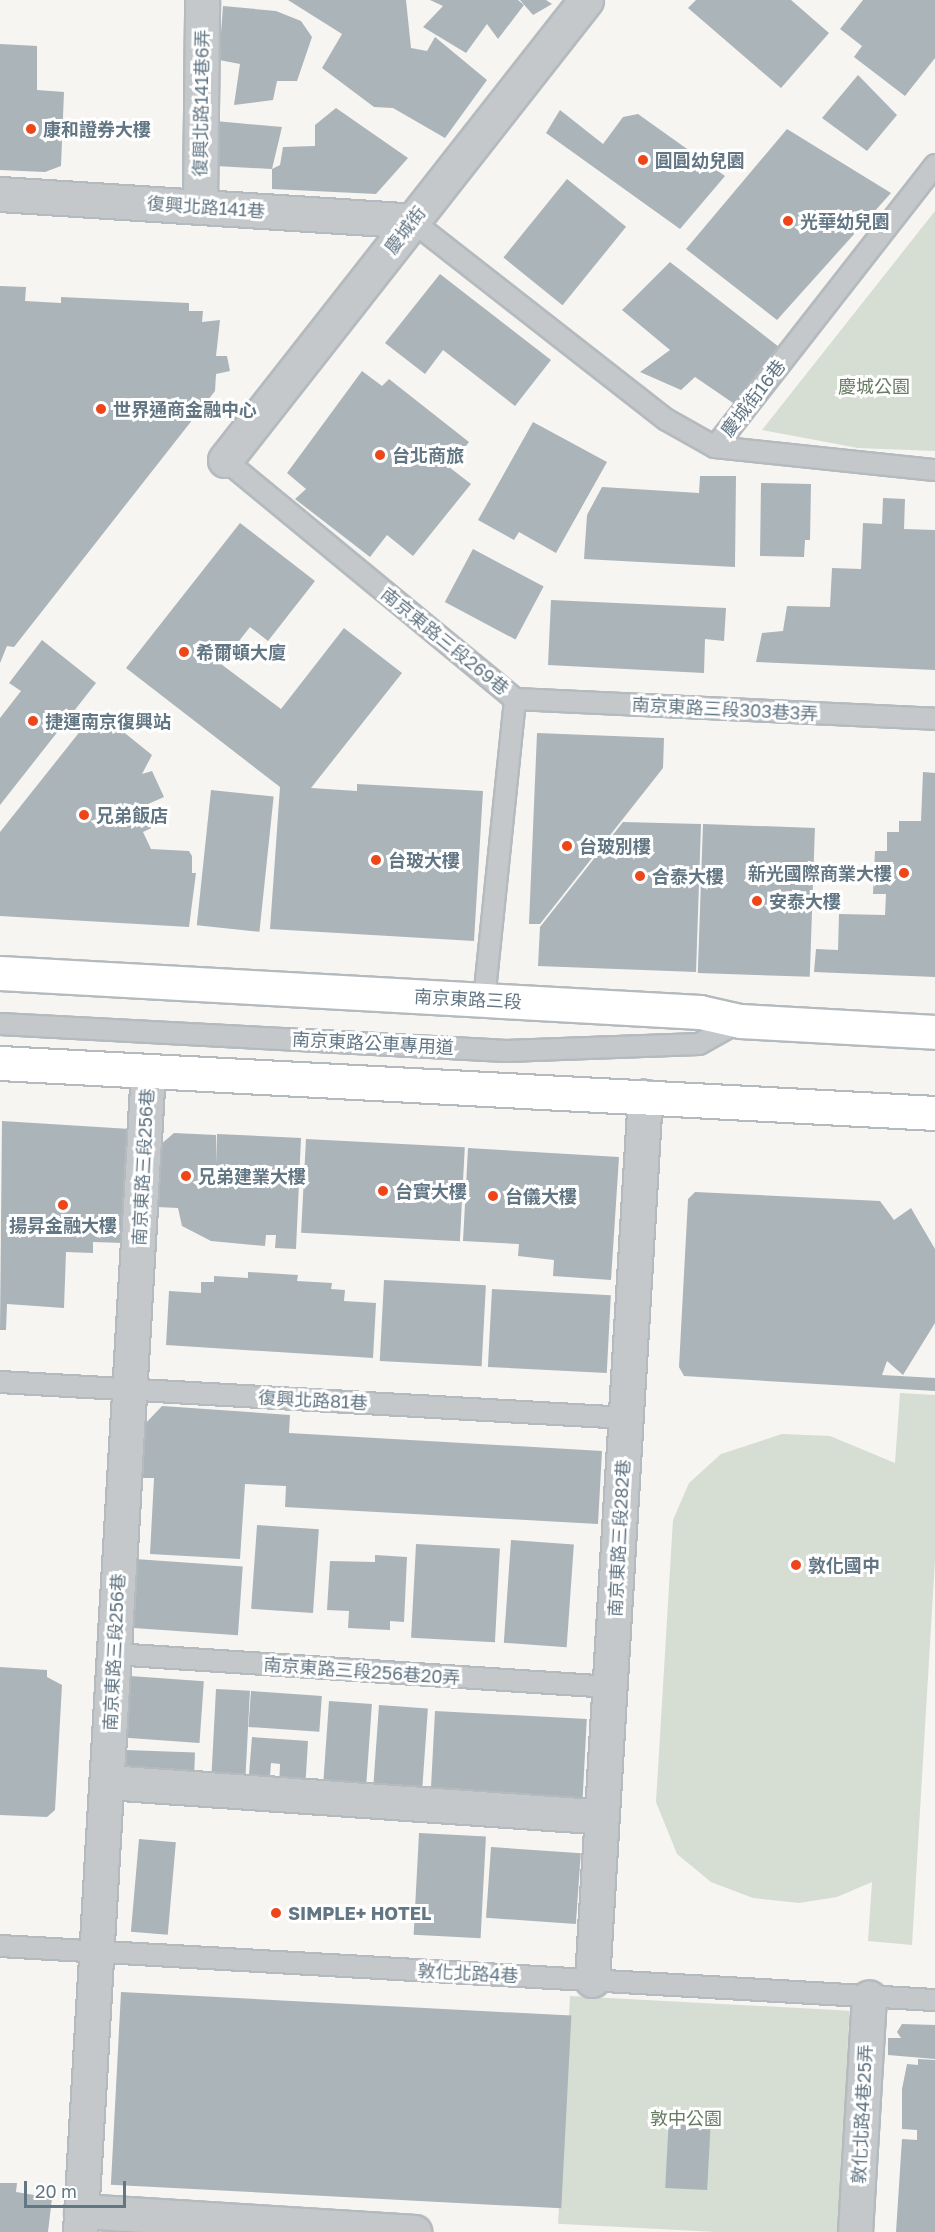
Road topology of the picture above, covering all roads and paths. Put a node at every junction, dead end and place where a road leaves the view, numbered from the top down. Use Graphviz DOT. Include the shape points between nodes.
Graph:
graph roads {
  1 [pos="202,0"];
  2 [pos="586,0"];
  3 [pos="935,165"];
  4 [pos="0,194"];
  5 [pos="200,206"];
  6 [pos="412,221"];
  7 [pos="715,447"];
  8 [pos="225,460"];
  9 [pos="935,470"];
  10 [pos="515,699"];
  11 [pos="935,719"];
  12 [pos="0,973"];
  13 [pos="484,1000"];
  14 [pos="740,1021"];
  15 [pos="0,1024"];
  16 [pos="935,1032"];
  17 [pos="0,1063"];
  18 [pos="148,1072"];
  19 [pos="645,1096"];
  20 [pos="935,1113"];
  21 [pos="0,1382"];
  22 [pos="129,1390"];
  23 [pos="626,1418"];
  24 [pos="114,1654"];
  25 [pos="610,1688"];
  26 [pos="106,1782"];
  27 [pos="602,1817"];
  28 [pos="0,1946"];
  29 [pos="97,1952"];
  30 [pos="592,1980"];
  31 [pos="869,1996"];
  32 [pos="935,2000"];
  33 [pos="81,2222"];
  34 [pos="414,2232"];
  35 [pos="855,2232"];
  1 -- 5 [label="street, 復興北路141巷6弄"];
  2 -- 6 [label="street, 慶城街"];
  3 -- 7 [label="lane, 慶城街16巷"];
  4 -- 5 [label="street, 復興北路141巷"];
  5 -- 6 [label="street, 復興北路141巷"];
  6 -- 7 [label="lane, 慶城街16巷" via="667,420"];
  6 -- 8 [label="street, 慶城街"];
  7 -- 9 [label="lane"];
  8 -- 10 [label="lane, 南京東路三段269巷"];
  10 -- 11 [label="lane, 南京東路三段303巷3弄"];
  10 -- 13 [label="lane, 南京東路三段269巷"];
  12 -- 13 [label="main road, 南京東路三段"];
  13 -- 14 [label="main road, 南京東路三段" via="700,1012"];
  14 -- 15 [label="lane, 南京東路公車專用道" via="699,1044 506,1051"];
  14 -- 16 [label="main road, 南京東路三段"];
  17 -- 18 [label="main road"];
  18 -- 19 [label="main road"];
  18 -- 22 [label="street, 南京東路三段256巷"];
  19 -- 20 [label="main road"];
  19 -- 23 [label="street, 南京東路三段282巷"];
  21 -- 22 [label="lane, 復興北路81巷"];
  22 -- 23 [label="lane, 復興北路81巷"];
  22 -- 24 [label="street, 南京東路三段256巷"];
  23 -- 25 [label="street, 南京東路三段282巷"];
  24 -- 25 [label="lane, 南京東路三段256巷20弄"];
  24 -- 26 [label="street, 南京東路三段256巷"];
  25 -- 27 [label="street, 南京東路三段282巷"];
  26 -- 27 [label="street"];
  26 -- 29 [label="street, 南京東路三段256巷"];
  27 -- 30 [label="street, 南京東路三段282巷"];
  28 -- 29 [label="lane, 敦化北路4巷"];
  29 -- 30 [label="lane, 敦化北路4巷"];
  29 -- 33 [label="street, 南京東路三段256巷"];
  30 -- 31 [label="lane, 敦化北路4巷"];
  31 -- 32 [label="lane, 敦化北路4巷"];
  31 -- 35 [label="street, 敦化北路4巷25弄"];
  33 -- 34 [label="street"];
}
